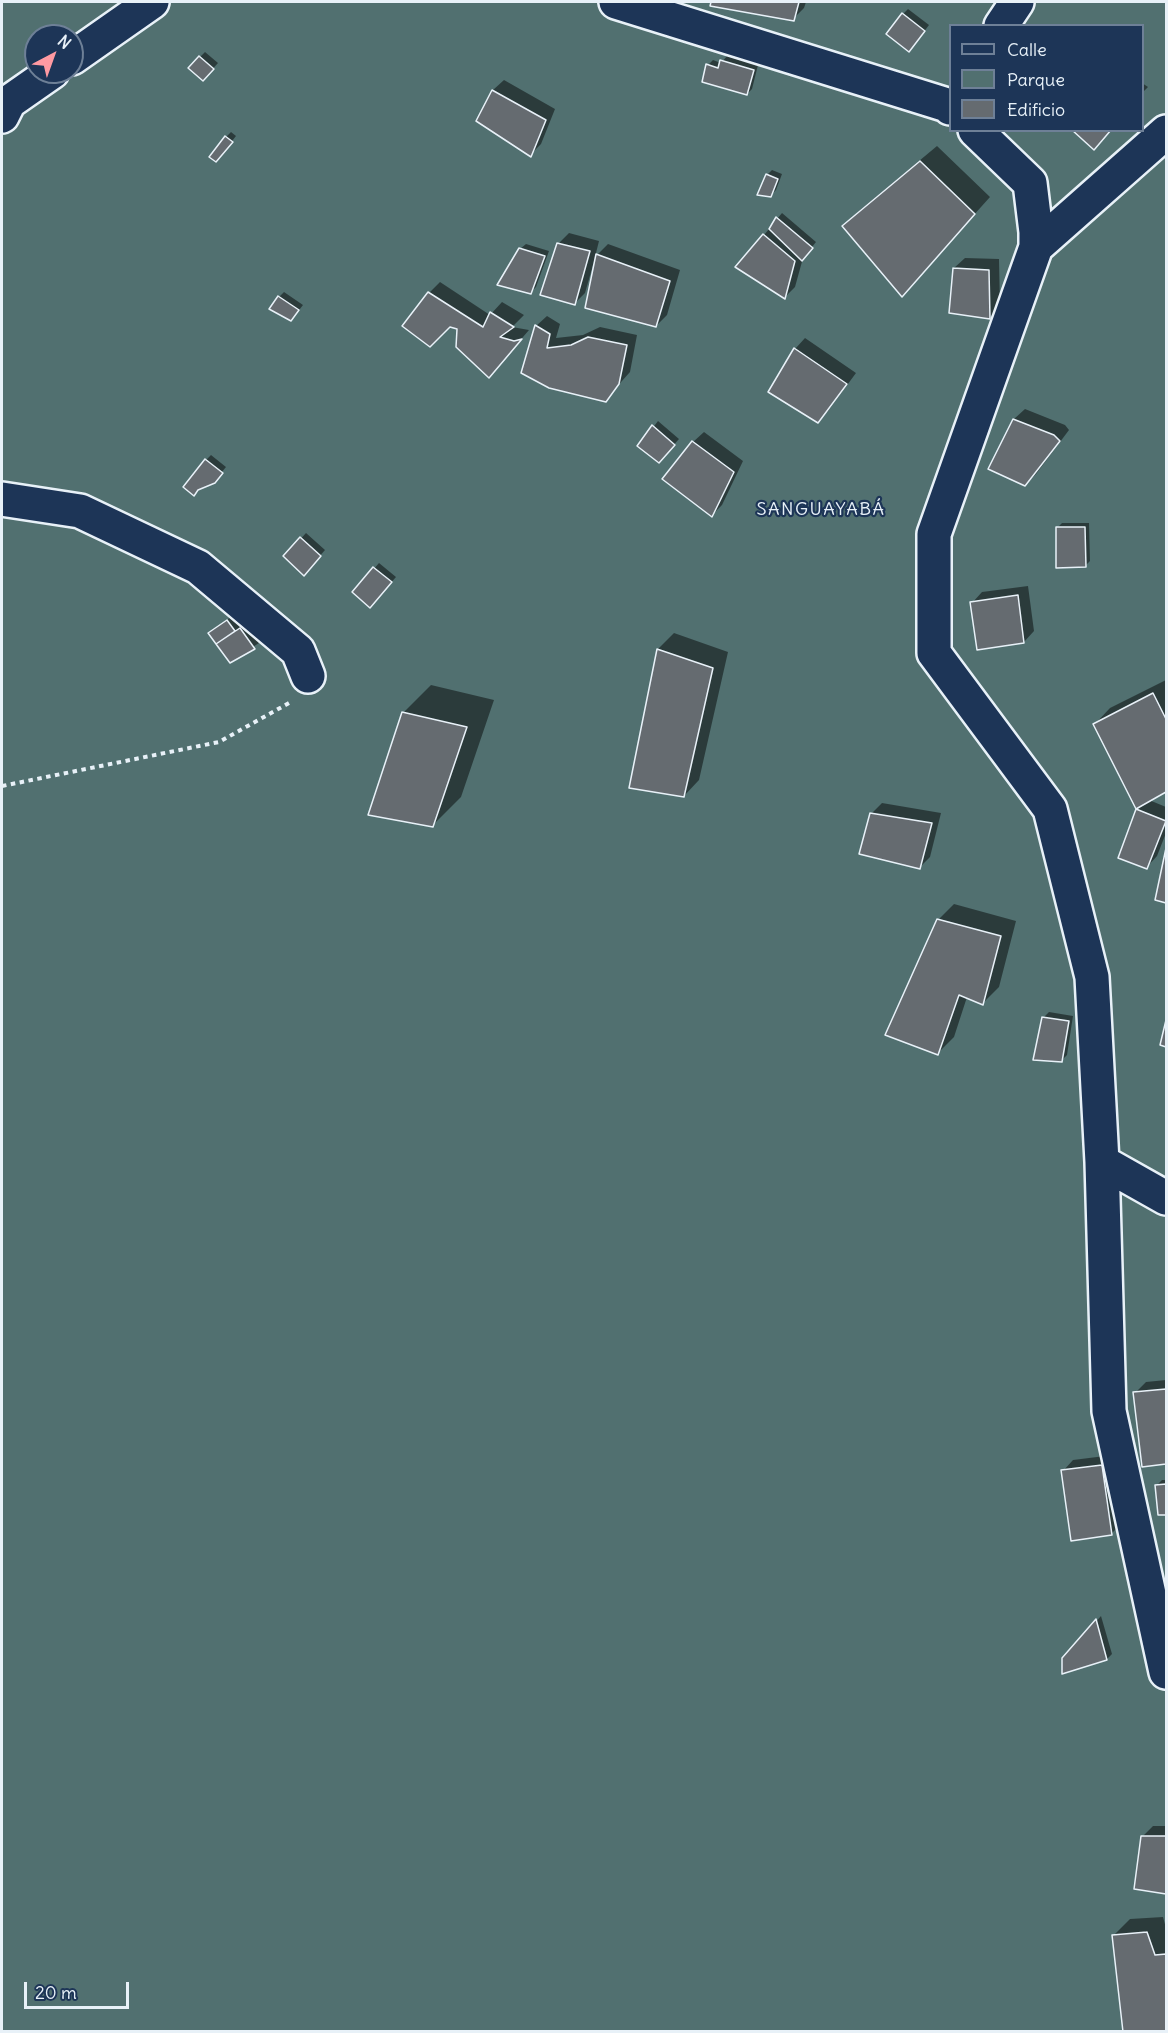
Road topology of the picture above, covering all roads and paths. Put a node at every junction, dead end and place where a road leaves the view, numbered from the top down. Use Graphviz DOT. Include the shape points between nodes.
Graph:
graph roads {
  1 [pos="152,2"];
  2 [pos="616,2"];
  3 [pos="1017,2"];
  4 [pos="1002,24"];
  5 [pos="84,50"];
  6 [pos="35,84"];
  7 [pos="949,104"];
  8 [pos="2,116"];
  9 [pos="977,132"];
  10 [pos="1167,132"];
  11 [pos="1036,248"];
  12 [pos="2,499"];
  13 [pos="308,676"];
  14 [pos="2,786"];
  15 [pos="1102,1162"];
  16 [pos="1167,1198"];
  17 [pos="1167,1672"];
  1 -- 5 [label="street"];
  2 -- 7 [label="street"];
  3 -- 4 [label="street"];
  6 -- 8 [label="street" via="9,102"];
  9 -- 11 [label="street" via="1030,183"];
  10 -- 11 [label="street"];
  11 -- 15 [label="street" via="934,534 934,653 1050,809 1092,977"];
  12 -- 13 [label="street" via="81,511 198,567 298,651"];
  13 -- 14 [label="path" via="291,702 219,742"];
  15 -- 16 [label="street"];
  15 -- 17 [label="street" via="1109,1412"];
}
